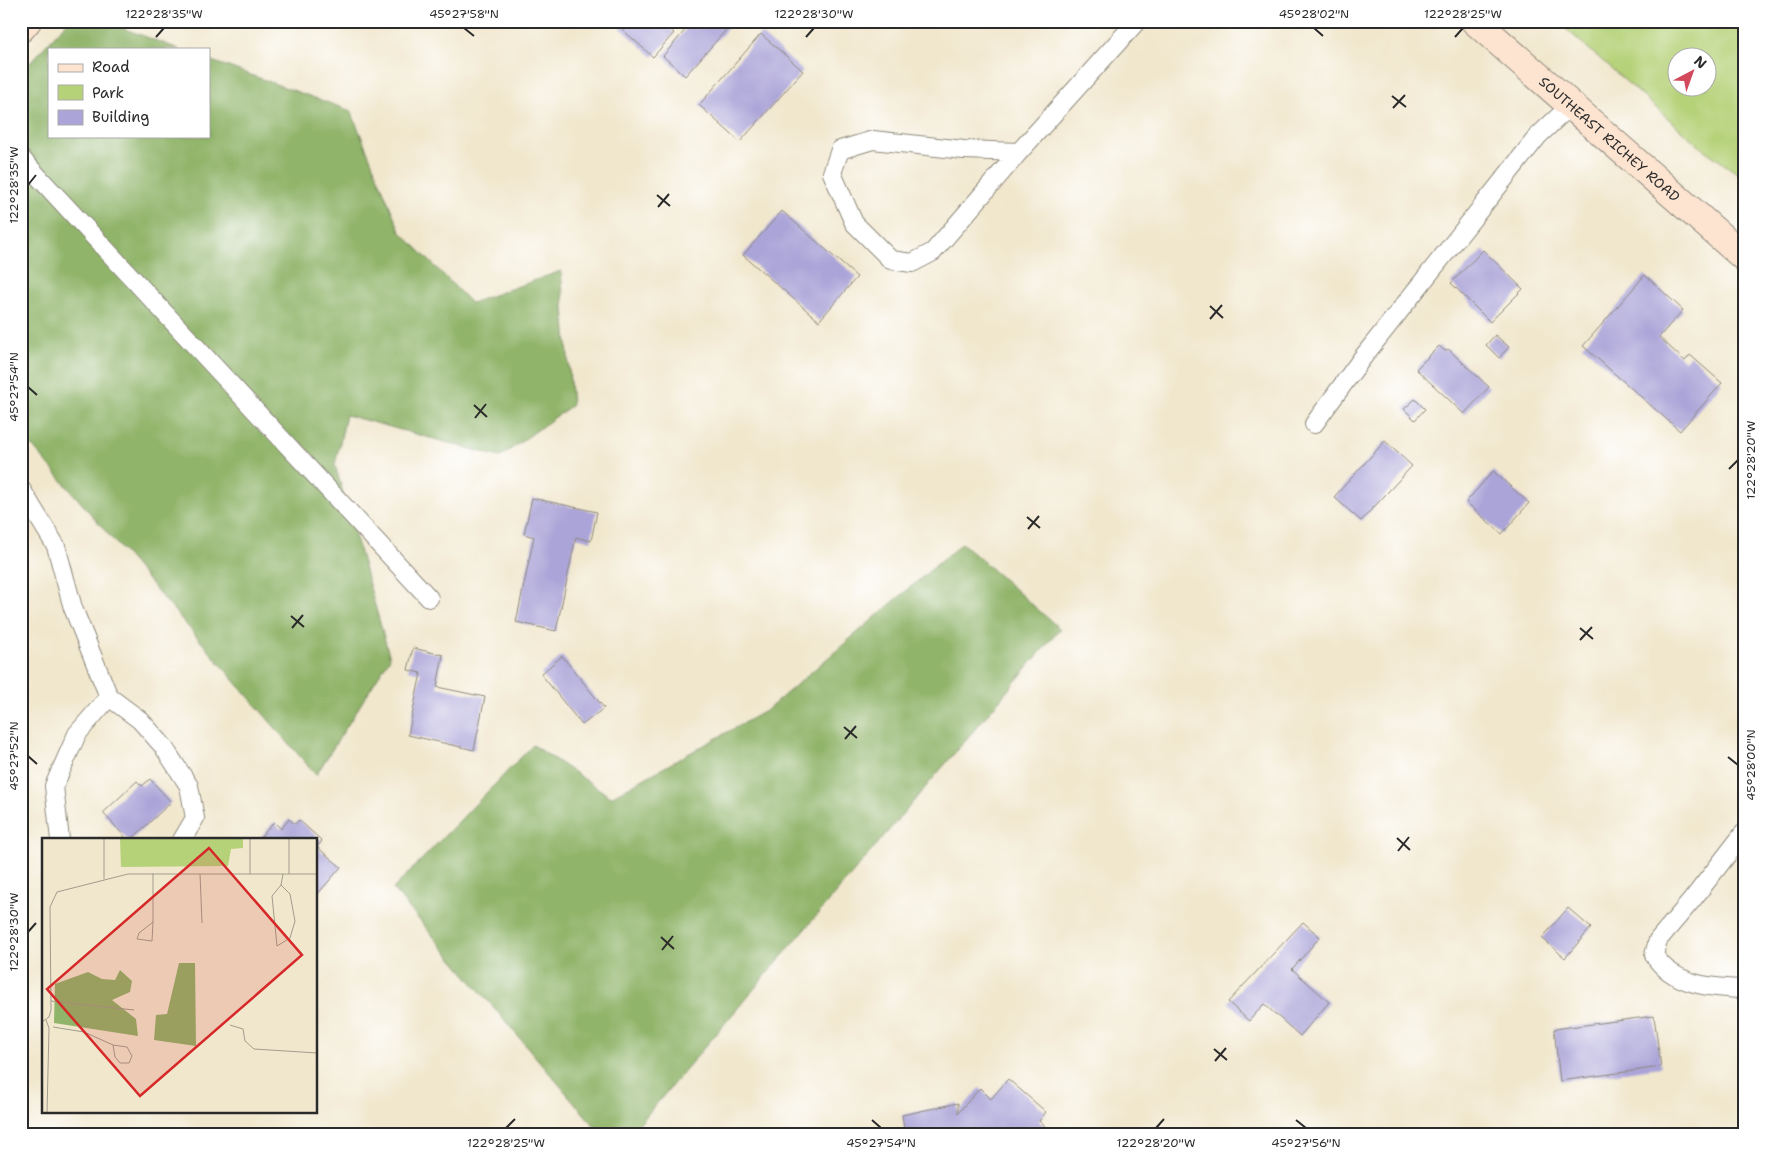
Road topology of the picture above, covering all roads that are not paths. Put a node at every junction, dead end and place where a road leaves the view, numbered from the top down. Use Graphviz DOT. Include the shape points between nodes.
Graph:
graph roads {
  1 [pos="27,21"];
  2 [pos="1137,21"];
  3 [pos="1475,21"];
  4 [pos="21,28"];
  5 [pos="1571,106"];
  6 [pos="1019,152"];
  7 [pos="21,158"];
  8 [pos="1744,257"];
  9 [pos="1314,424"];
  10 [pos="21,489"];
  11 [pos="429,598"];
  12 [pos="109,697"];
  13 [pos="1744,832"];
  14 [pos="60,838"];
  15 [pos="183,838"];
  16 [pos="1744,990"];
  1 -- 4 [label="main road"];
  2 -- 6 [label="lane"];
  3 -- 5 [label="main road, SOUTHEAST RICHEY ROAD"];
  5 -- 8 [label="main road, SOUTHEAST RICHEY ROAD"];
  5 -- 9 [label="lane" via="1538,136"];
  6 -- 6 [label="lane" via="964,150 873,140 840,150 832,174 854,223 891,260 912,263 934,252"];
  7 -- 11 [label="lane"];
  10 -- 12 [label="lane" via="56,546 73,608"];
  12 -- 14 [label="lane" via="77,734 54,786"];
  12 -- 15 [label="lane" via="140,720 163,746 189,786 195,818"];
  13 -- 16 [label="lane" via="1658,940 1654,955 1661,967 1685,981"];
}
